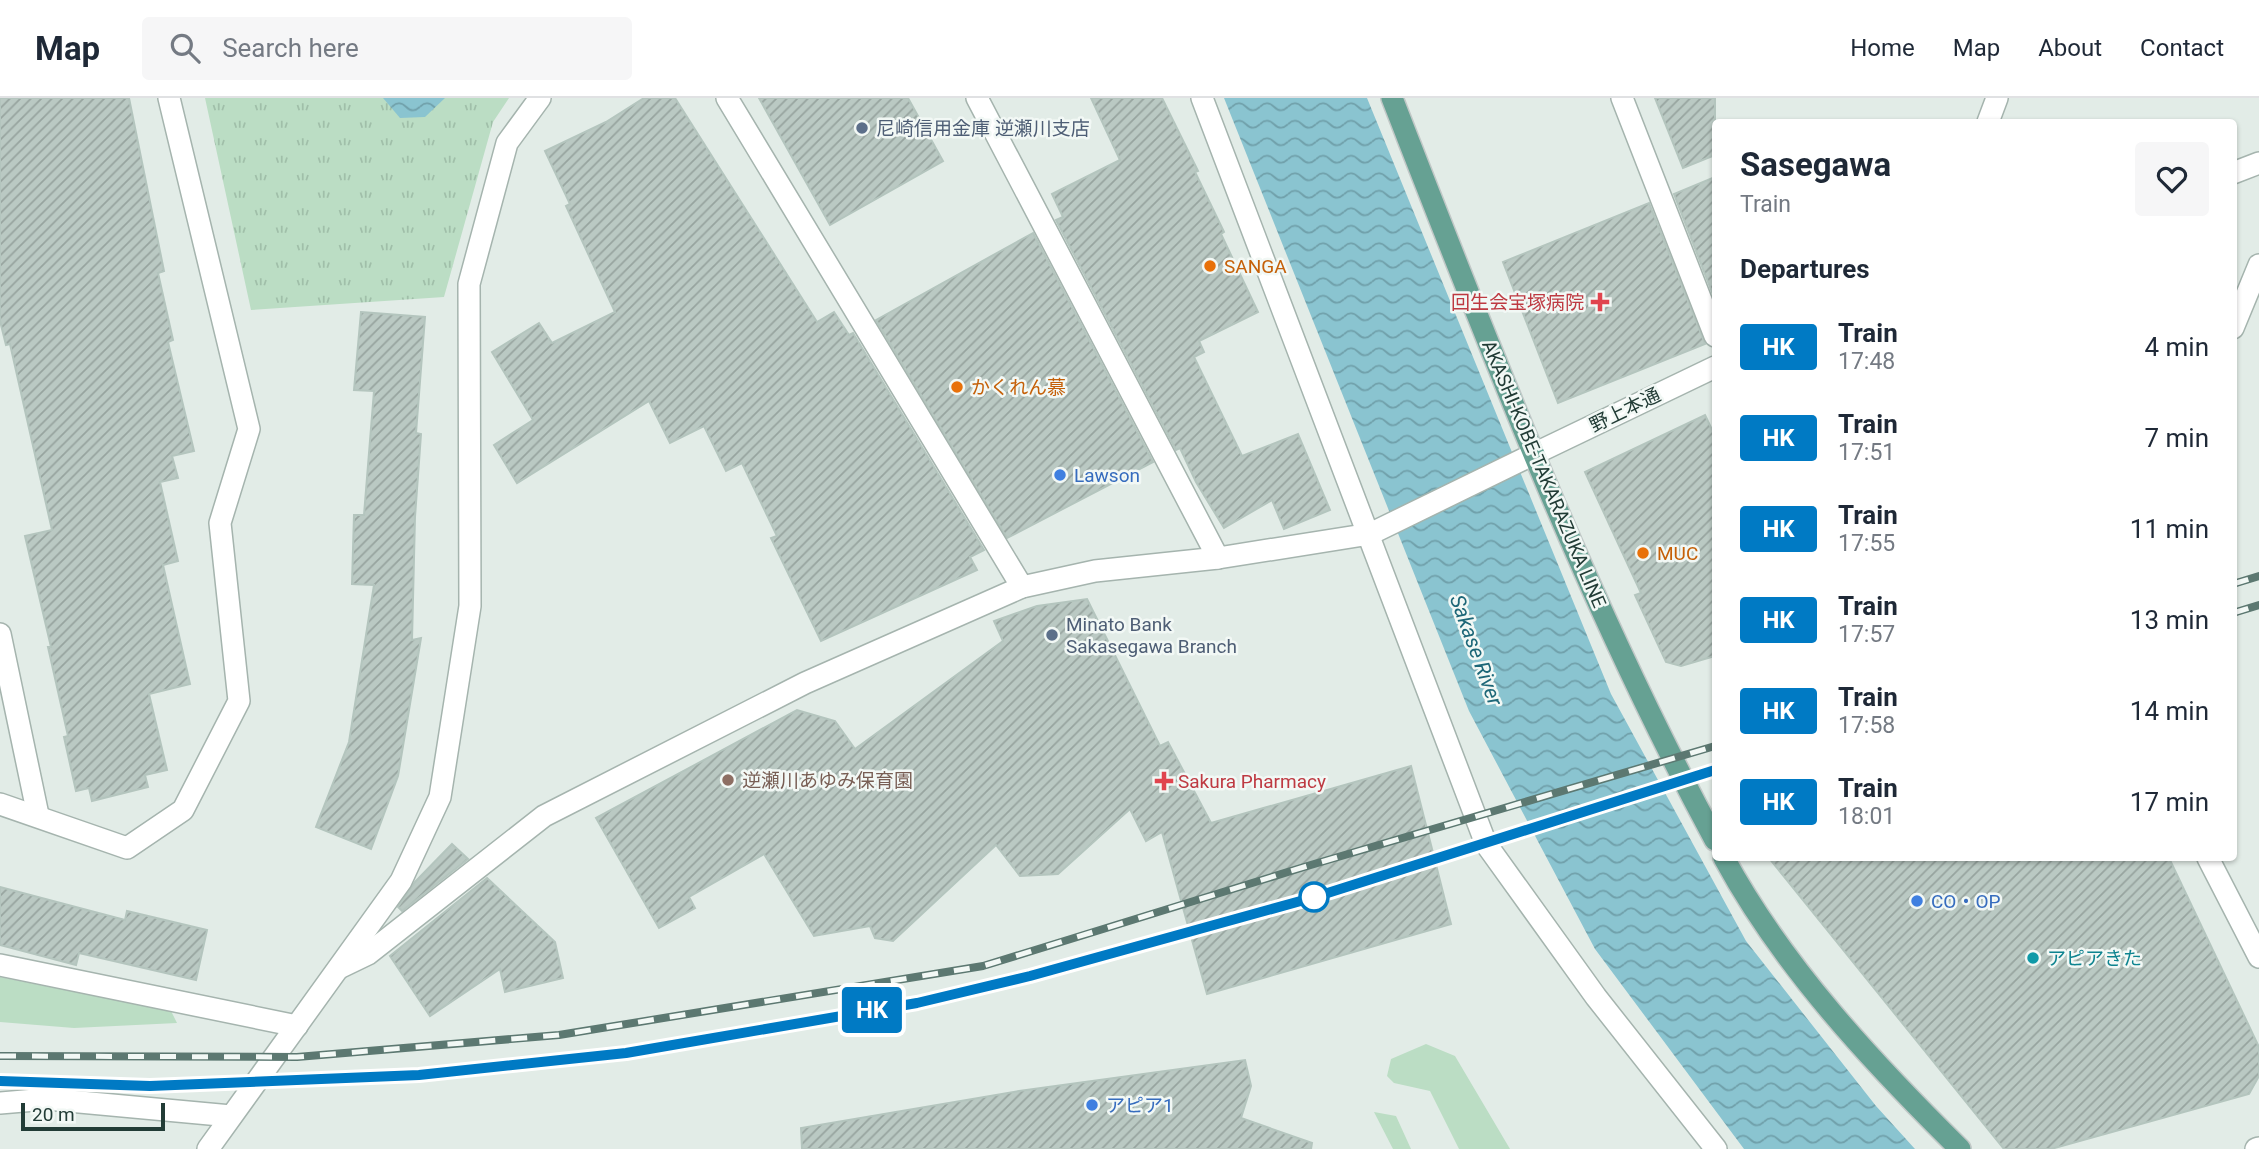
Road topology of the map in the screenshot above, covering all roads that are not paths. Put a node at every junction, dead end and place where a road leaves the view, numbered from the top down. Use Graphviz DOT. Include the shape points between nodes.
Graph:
graph roads {
  1 [pos="169,98"];
  2 [pos="540,98"];
  3 [pos="727,98"];
  4 [pos="977,98"];
  5 [pos="1202,98"];
  6 [pos="1392,98"];
  7 [pos="1622,98"];
  8 [pos="1997,98"];
  9 [pos="1989,119"];
  10 [pos="2259,163"];
  11 [pos="2237,171"];
  12 [pos="2259,265"];
  13 [pos="2237,318"];
  14 [pos="1712,328"];
  15 [pos="1712,368"];
  16 [pos="1526,458"];
  17 [pos="1370,534"];
  18 [pos="1218,558"];
  19 [pos="1022,587"];
  20 [pos="0,634"];
  21 [pos="0,804"];
  22 [pos="38,815"];
  23 [pos="1712,834"];
  24 [pos="1726,861"];
  25 [pos="2210,861"];
  26 [pos="2259,957"];
  27 [pos="0,965"];
  28 [pos="339,968"];
  29 [pos="297,1026"];
  30 [pos="0,1103"];
  31 [pos="231,1116"];
  32 [pos="208,1149"];
  33 [pos="1716,1149"];
  34 [pos="1960,1149"];
  1 -- 22 [label="street" via="249,429 220,523 239,701 183,810 127,848"];
  2 -- 28 [label="street" via="507,143 469,284 470,606 440,797 401,881"];
  3 -- 19 [label="street"];
  4 -- 18 [label="street"];
  5 -- 17 [label="street"];
  6 -- 16 [label="main road, AKASHI-KOBE-TAKARAZUKA LINE" via="1483,332"];
  7 -- 14 [label="street"];
  8 -- 9 [label="street"];
  10 -- 11 [label="street"];
  12 -- 13 [label="street"];
  15 -- 16 [label="street, 野上本通"];
  16 -- 17 [label="street, 野上本通"];
  16 -- 23 [label="main road, AKASHI-KOBE-TAKARAZUKA LINE" via="1661,740"];
  17 -- 18 [label="street, 野上本通"];
  17 -- 33 [label="street" via="1486,844 1596,997"];
  18 -- 19 [label="street, 野上本通" via="1095,570"];
  19 -- 28 [label="street, 野上本通" via="805,683 544,816 368,954"];
  20 -- 22 [label="street"];
  21 -- 22 [label="street"];
  24 -- 34 [label="main road" via="1808,980 1869,1055"];
  25 -- 26 [label="street"];
  27 -- 29 [label="street"];
  28 -- 29 [label="street"];
  29 -- 31 [label="street"];
  30 -- 31 [label="street" via="47,1099"];
  31 -- 32 [label="street"];
}
